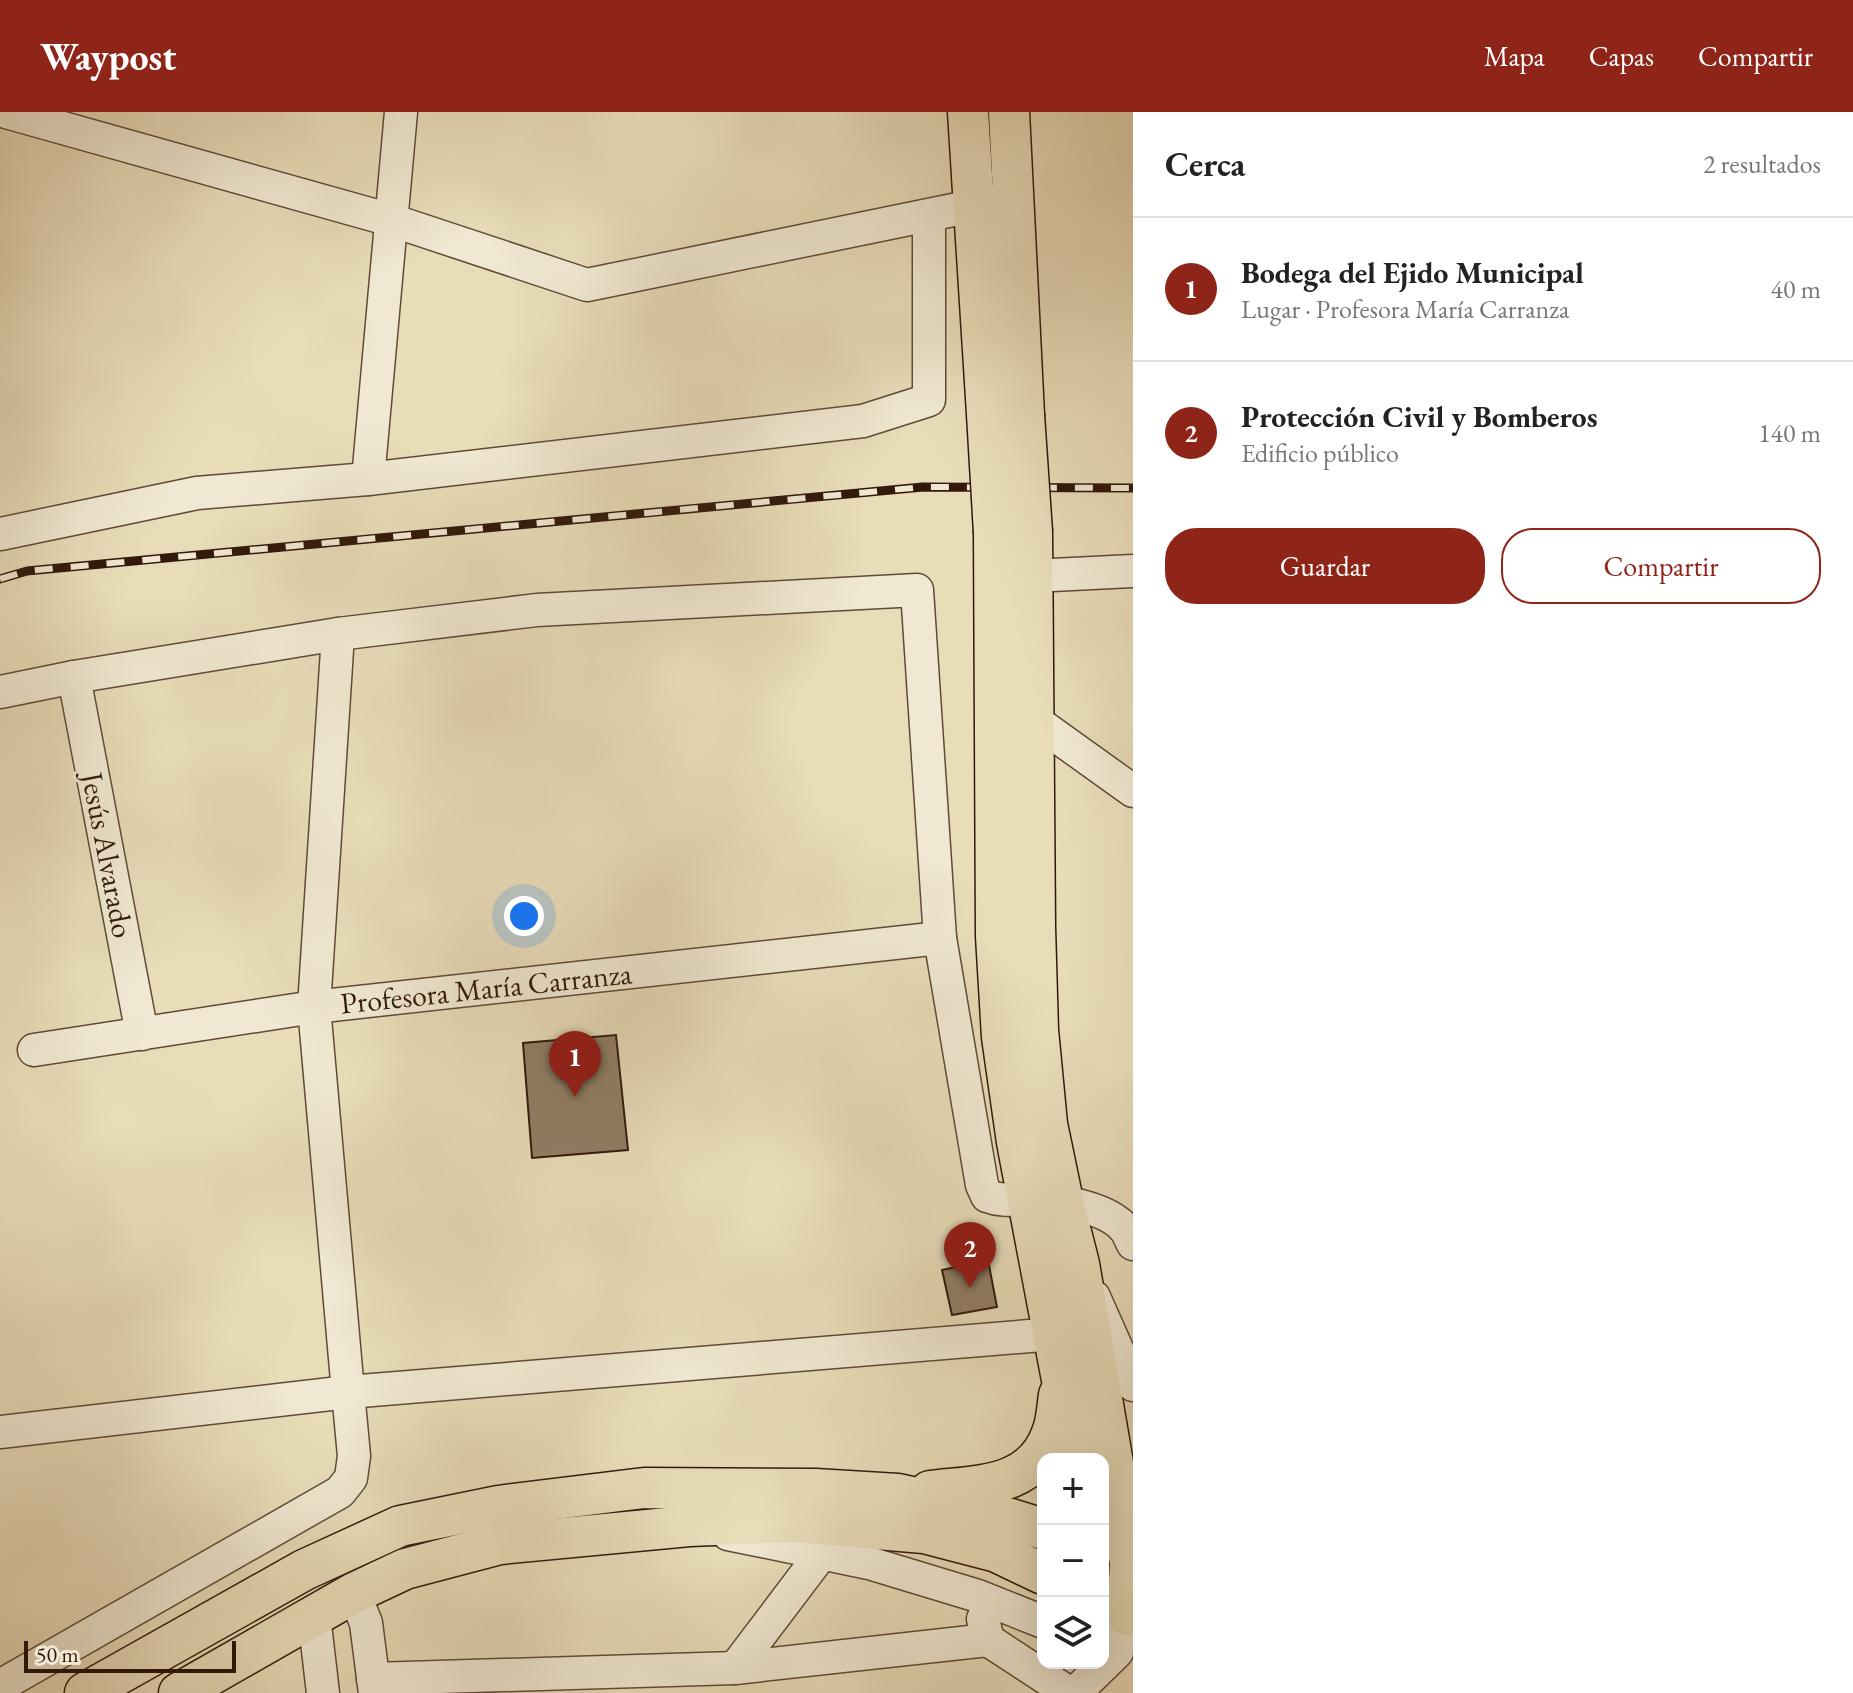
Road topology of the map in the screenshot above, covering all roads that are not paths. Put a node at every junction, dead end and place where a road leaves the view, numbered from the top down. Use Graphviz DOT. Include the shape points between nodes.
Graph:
graph roads {
  1 [pos="6,112"];
  2 [pos="401,112"];
  3 [pos="968,112"];
  4 [pos="1009,112"];
  5 [pos="1014,198"];
  6 [pos="974,206"];
  7 [pos="929,216"];
  8 [pos="391,220"];
  9 [pos="1006,415"];
  10 [pos="368,479"];
  11 [pos="1013,532"];
  12 [pos="0,534"];
  13 [pos="1133,571"];
  14 [pos="1032,576"];
  15 [pos="338,634"];
  16 [pos="74,677"];
  17 [pos="0,692"];
  18 [pos="994,717"];
  19 [pos="1034,720"];
  20 [pos="1133,791"];
  21 [pos="940,938"];
  22 [pos="314,1007"];
  23 [pos="142,1034"];
  24 [pos="34,1050"];
  25 [pos="1045,1200"];
  26 [pos="1133,1244"];
  27 [pos="1079,1264"];
  28 [pos="1054,1334"];
  29 [pos="1061,1375"];
  30 [pos="1133,1385"];
  31 [pos="348,1392"];
  32 [pos="0,1432"];
  33 [pos="1076,1453"];
  34 [pos="898,1494"];
  35 [pos="689,1526"];
  36 [pos="1037,1527"];
  37 [pos="822,1553"];
  38 [pos="1122,1559"];
  39 [pos="1037,1571"];
  40 [pos="354,1593"];
  41 [pos="978,1596"];
  42 [pos="314,1616"];
  43 [pos="1037,1620"];
  44 [pos="1119,1632"];
  45 [pos="988,1640"];
  46 [pos="735,1668"];
  47 [pos="1055,1682"];
  48 [pos="0,1686"];
  49 [pos="374,1686"];
  50 [pos="85,1693"];
  51 [pos="179,1693"];
  52 [pos="323,1693"];
  53 [pos="1075,1693"];
  1 -- 8 [label="street"];
  2 -- 8 [label="street"];
  3 -- 6 [label="main road"];
  4 -- 5 [label="main road"];
  5 -- 6 [label="street"];
  5 -- 9 [label="main road"];
  6 -- 7 [label="street"];
  6 -- 9 [label="main road"];
  7 -- 8 [label="street" via="587,285"];
  7 -- 10 [label="street" via="929,400 863,421"];
  8 -- 10 [label="street"];
  9 -- 11 [label="main road, bridge"];
  10 -- 12 [label="street" via="197,493"];
  11 -- 14 [label="main road"];
  11 -- 18 [label="main road"];
  13 -- 14 [label="street"];
  14 -- 19 [label="main road"];
  15 -- 16 [label="street"];
  15 -- 21 [label="street" via="537,610 917,590"];
  15 -- 22 [label="street"];
  16 -- 17 [label="street"];
  16 -- 23 [label="street, Jesús Alvarado"];
  18 -- 19 [label="street"];
  18 -- 25 [label="main road" via="1002,1037"];
  19 -- 20 [label="street"];
  19 -- 25 [label="main road"];
  21 -- 22 [label="street, Profesora María Carranza"];
  21 -- 25 [label="street" via="982,1185 987,1196 1001,1201"];
  22 -- 23 [label="street, Profesora María Carranza"];
  22 -- 31 [label="street"];
  23 -- 24 [label="street, Profesora María Carranza"];
  25 -- 26 [label="street" via="1104,1214 1124,1227"];
  25 -- 27 [label="main road"];
  25 -- 28 [label="main road"];
  27 -- 30 [label="street"];
  27 -- 38 [label="main road"];
  28 -- 29 [label="main road"];
  28 -- 31 [label="street"];
  29 -- 33 [label="main road"];
  29 -- 34 [label="main road" via="1054,1430 1043,1454 1025,1471 997,1483"];
  31 -- 32 [label="street"];
  31 -- 48 [label="street" via="354,1456 351,1478 340,1492"];
  34 -- 36 [label="main road"];
  34 -- 50 [label="main road" via="644,1488 498,1506 400,1526 304,1570"];
  35 -- 37 [label="street"];
  35 -- 39 [label="main road" via="796,1522 924,1533 997,1552"];
  35 -- 40 [label="main road" via="500,1544 405,1569"];
  37 -- 41 [label="street"];
  37 -- 46 [label="street"];
  38 -- 44 [label="main road"];
  40 -- 42 [label="main road"];
  40 -- 49 [label="street" via="366,1623"];
  41 -- 43 [label="street"];
  41 -- 45 [label="street"];
  42 -- 51 [label="main road"];
  42 -- 52 [label="street"];
  44 -- 53 [label="street"];
  45 -- 46 [label="street"];
  45 -- 47 [label="street"];
  46 -- 49 [label="street"];
}
